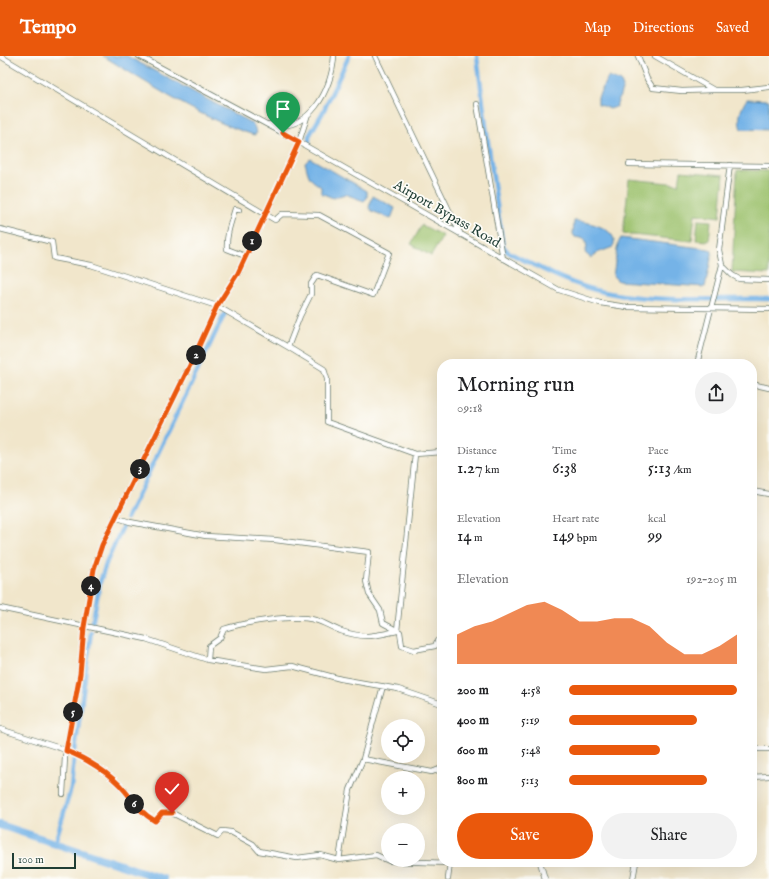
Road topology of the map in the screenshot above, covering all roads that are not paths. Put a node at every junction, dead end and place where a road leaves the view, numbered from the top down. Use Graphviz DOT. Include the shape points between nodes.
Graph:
graph roads {
  1 [pos="0,56"];
  2 [pos="139,56"];
  3 [pos="334,56"];
  4 [pos="375,56"];
  5 [pos="638,56"];
  6 [pos="655,56"];
  7 [pos="769,87"];
  8 [pos="714,90"];
  9 [pos="477,104"];
  10 [pos="307,116"];
  11 [pos="263,122"];
  12 [pos="299,142"];
  13 [pos="630,164"];
  14 [pos="730,165"];
  15 [pos="769,166"];
  16 [pos="239,210"];
  17 [pos="265,214"];
  18 [pos="0,229"];
  19 [pos="461,235"];
  20 [pos="245,256"];
  21 [pos="503,259"];
  22 [pos="722,265"];
  23 [pos="769,280"];
  24 [pos="217,306"];
  25 [pos="710,308"];
  26 [pos="769,309"];
  27 [pos="288,347"];
  28 [pos="698,359"];
  29 [pos="757,385"];
  30 [pos="769,388"];
  31 [pos="437,452"];
  32 [pos="415,454"];
  33 [pos="757,492"];
  34 [pos="769,494"];
  35 [pos="115,516"];
  36 [pos="0,608"];
  37 [pos="84,627"];
  38 [pos="398,631"];
  39 [pos="437,644"];
  40 [pos="208,660"];
  41 [pos="383,686"];
  42 [pos="437,702"];
  43 [pos="0,729"];
  44 [pos="757,749"];
  45 [pos="769,749"];
  46 [pos="66,750"];
  47 [pos="363,759"];
  48 [pos="437,770"];
  49 [pos="769,776"];
  50 [pos="757,777"];
  51 [pos="63,794"];
  52 [pos="340,860"];
  53 [pos="437,863"];
  54 [pos="450,867"];
  55 [pos="541,867"];
  56 [pos="635,867"];
  57 [pos="448,879"];
  58 [pos="545,879"];
  59 [pos="633,879"];
  1 -- 17 [label="street"];
  2 -- 11 [label="street, Airport Bypass Road"];
  3 -- 10 [label="street" via="332,76 325,92"];
  4 -- 19 [label="street"];
  5 -- 8 [label="street" via="653,88 682,91"];
  6 -- 8 [label="street"];
  7 -- 8 [label="street"];
  9 -- 21 [label="street"];
  10 -- 11 [label="street" via="290,125"];
  10 -- 12 [label="street"];
  11 -- 12 [label="street, Airport Bypass Road"];
  12 -- 17 [label="street"];
  12 -- 19 [label="street, Airport Bypass Road"];
  13 -- 14 [label="street"];
  14 -- 15 [label="street"];
  14 -- 22 [label="street" via="719,250"];
  16 -- 20 [label="street" via="235,209 226,239 227,249"];
  17 -- 20 [label="street"];
  17 -- 27 [label="street" via="276,220 282,214 319,215 389,252 373,295 317,275 311,284 311,294"];
  18 -- 24 [label="street" via="52,242 54,258 91,265"];
  19 -- 21 [label="street, Airport Bypass Road"];
  20 -- 24 [label="street"];
  21 -- 25 [label="street, Airport Bypass Road" via="559,290 600,303 627,307"];
  22 -- 23 [label="street" via="739,279"];
  22 -- 25 [label="street"];
  24 -- 27 [label="street"];
  24 -- 35 [label="street"];
  25 -- 26 [label="street, Airport Bypass Road"];
  25 -- 28 [label="street"];
  27 -- 32 [label="street" via="324,369 327,379 327,422"];
  29 -- 30 [label="street"];
  31 -- 32 [label="street"];
  32 -- 38 [label="street"];
  33 -- 34 [label="street"];
  35 -- 37 [label="street" via="94,569"];
  35 -- 38 [label="street" via="130,522 206,536 275,540 368,552 366,581 369,594 380,610 383,623"];
  36 -- 37 [label="street"];
  37 -- 40 [label="street" via="146,639"];
  37 -- 46 [label="street" via="80,674"];
  38 -- 39 [label="street" via="402,646 414,650 436,646"];
  38 -- 40 [label="street" via="368,638 341,631 316,620 296,618 238,624 224,629 220,638 209,646"];
  40 -- 41 [label="street" via="266,669 292,666 341,679"];
  41 -- 42 [label="street"];
  41 -- 47 [label="street"];
  43 -- 46 [label="street"];
  44 -- 45 [label="street"];
  46 -- 51 [label="street"];
  46 -- 52 [label="street" via="114,781 143,814 155,821 162,813 172,813 218,836 222,831 231,832 253,844 259,851 297,858 320,855"];
  47 -- 48 [label="street" via="432,772"];
  47 -- 52 [label="street" via="350,790"];
  49 -- 50 [label="street"];
  52 -- 53 [label="street" via="376,854 389,861"];
  54 -- 57 [label="street"];
  55 -- 58 [label="street"];
  56 -- 59 [label="street"];
}
